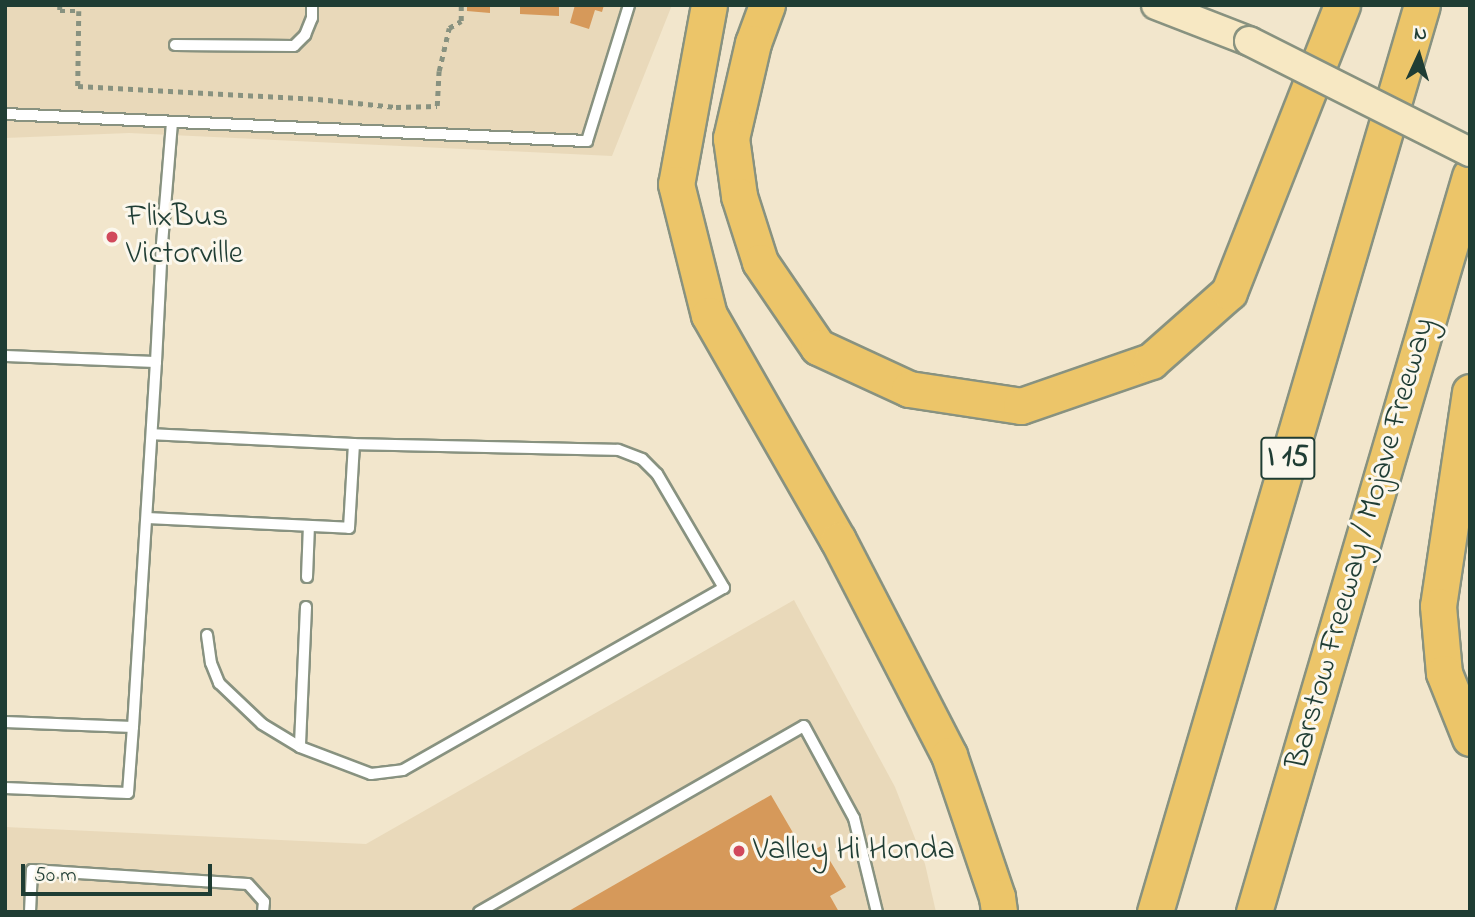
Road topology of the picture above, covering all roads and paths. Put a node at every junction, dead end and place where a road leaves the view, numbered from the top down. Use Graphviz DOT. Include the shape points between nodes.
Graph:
graph roads {
  1 [pos="60,5"];
  2 [pos="312,5"];
  3 [pos="461,5"];
  4 [pos="629,5"];
  5 [pos="709,5"];
  6 [pos="766,5"];
  7 [pos="1156,5"];
  8 [pos="1342,5"];
  9 [pos="1422,5"];
  10 [pos="175,45"];
  11 [pos="5,114"];
  12 [pos="172,122"];
  13 [pos="1470,152"];
  14 [pos="1470,176"];
  15 [pos="5,356"];
  16 [pos="156,362"];
  17 [pos="1470,392"];
  18 [pos="152,434"];
  19 [pos="354,443"];
  20 [pos="147,518"];
  21 [pos="309,526"];
  22 [pos="307,577"];
  23 [pos="306,607"];
  24 [pos="207,635"];
  25 [pos="5,723"];
  26 [pos="133,727"];
  27 [pos="1470,737"];
  28 [pos="300,747"];
  29 [pos="5,789"];
  30 [pos="30,912"];
  31 [pos="263,912"];
  32 [pos="479,912"];
  33 [pos="877,912"];
  34 [pos="999,912"];
  35 [pos="1155,912"];
  36 [pos="1254,912"];
  1 -- 3 [label="path" via="60,11 79,11 78,86 396,107 437,106 449,28 461,21"];
  2 -- 10 [label="lane" via="305,35 294,46"];
  4 -- 12 [label="lane" via="587,141"];
  5 -- 34 [label="highway" via="676,184 709,315 838,540 949,755"];
  6 -- 8 [label="highway" via="731,138 739,196 760,262 818,347 909,389 1021,406 1152,361 1228,292"];
  7 -- 13 [label="main road, bridge" via="1249,41"];
  9 -- 35 [label="highway, I 15"];
  11 -- 12 [label="lane"];
  12 -- 16 [label="lane"];
  14 -- 36 [label="highway, Barstow Freeway / Mojave Freeway"];
  15 -- 16 [label="lane"];
  16 -- 18 [label="lane"];
  17 -- 27 [label="highway" via="1438,606 1444,673"];
  18 -- 19 [label="lane"];
  18 -- 20 [label="lane"];
  19 -- 21 [label="lane" via="349,528"];
  19 -- 28 [label="lane" via="618,450 642,459 657,474 724,588 403,770 371,774"];
  20 -- 21 [label="lane"];
  20 -- 26 [label="lane"];
  21 -- 22 [label="lane"];
  23 -- 28 [label="lane"];
  24 -- 28 [label="lane" via="219,683 262,724"];
  25 -- 26 [label="lane"];
  26 -- 29 [label="lane" via="128,793"];
  30 -- 31 [label="lane" via="32,870 248,884 264,902"];
  32 -- 33 [label="lane" via="804,726 854,818"];
}
